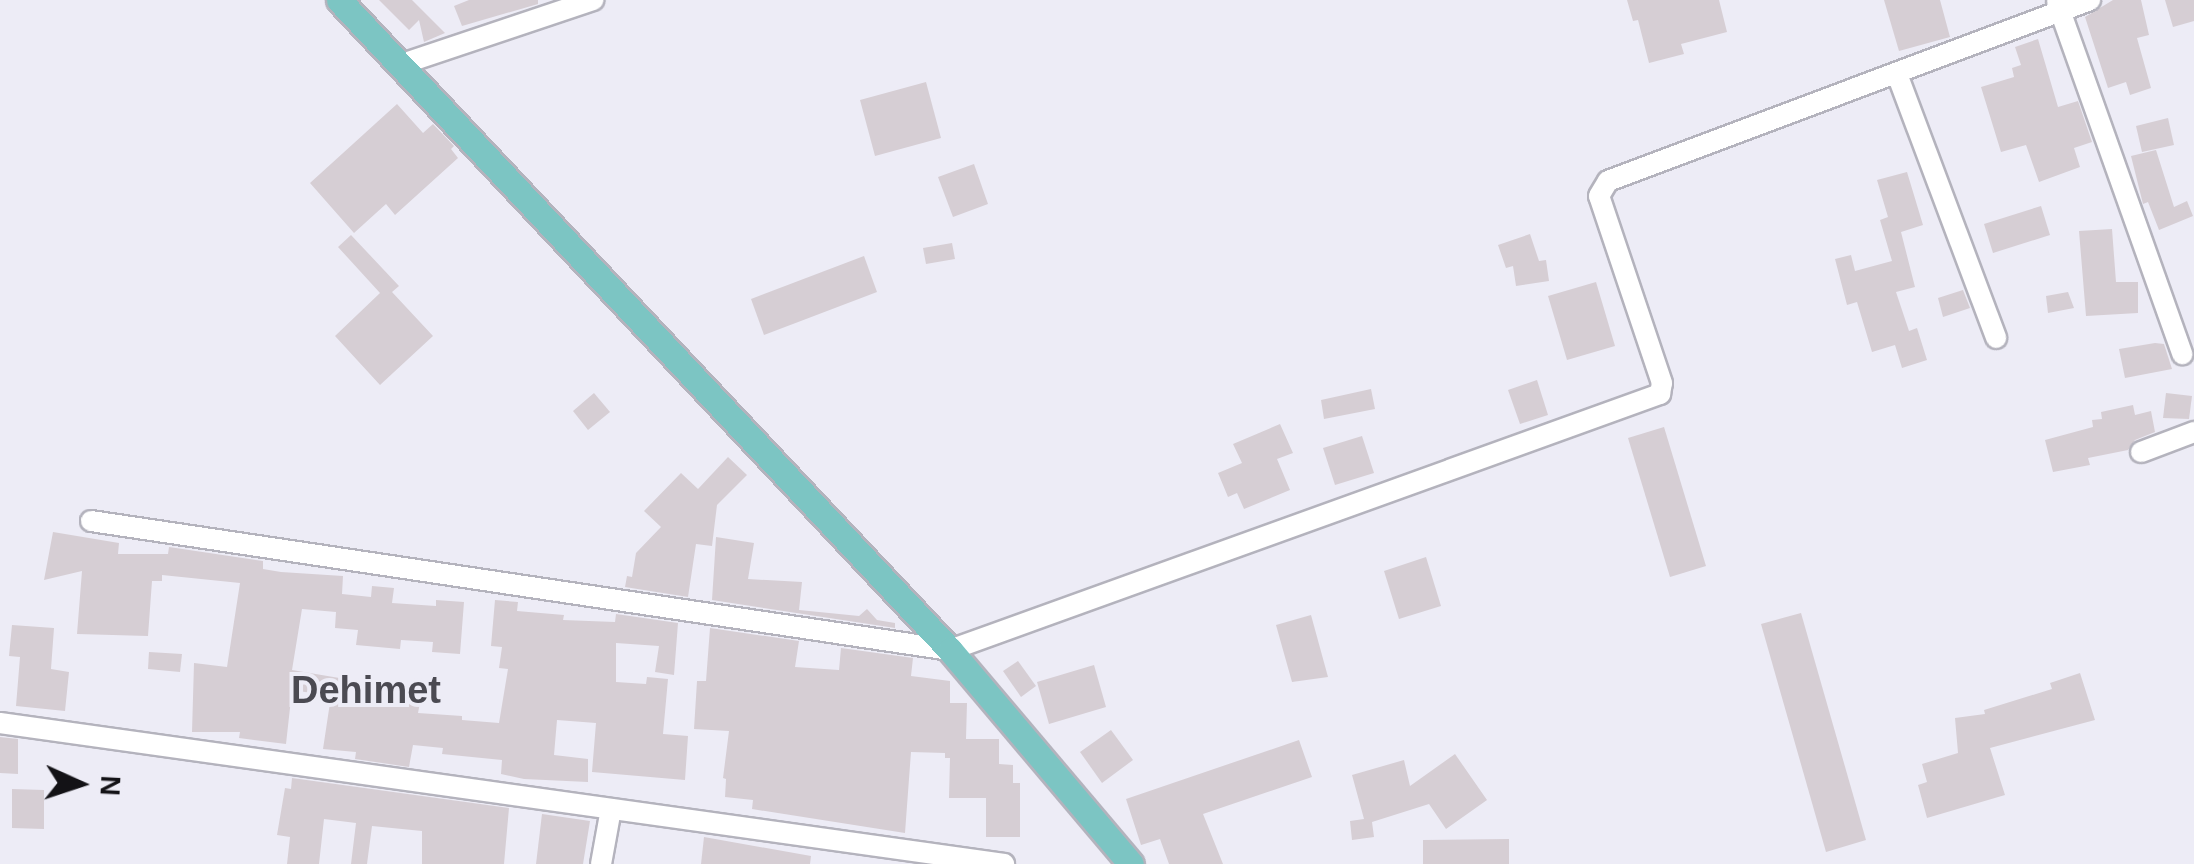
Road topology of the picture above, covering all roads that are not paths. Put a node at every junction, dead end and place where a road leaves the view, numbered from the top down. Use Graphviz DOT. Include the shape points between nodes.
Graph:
graph roads {
  1 [pos="339,0"];
  2 [pos="593,0"];
  3 [pos="2090,0"];
  4 [pos="2058,7"];
  5 [pos="398,66"];
  6 [pos="1897,74"];
  7 [pos="1996,338"];
  8 [pos="2182,354"];
  9 [pos="2194,432"];
  10 [pos="2141,452"];
  11 [pos="92,521"];
  12 [pos="950,650"];
  13 [pos="0,723"];
  14 [pos="611,809"];
  15 [pos="601,864"];
  16 [pos="1004,864"];
  17 [pos="1131,864"];
  1 -- 5 [label="main road"];
  2 -- 5 [label="street"];
  3 -- 4 [label="street"];
  4 -- 6 [label="street"];
  4 -- 8 [label="street"];
  5 -- 12 [label="main road"];
  6 -- 7 [label="street"];
  6 -- 12 [label="street" via="1608,181 1599,196 1662,383 1660,394"];
  9 -- 10 [label="street"];
  11 -- 12 [label="street"];
  12 -- 17 [label="main road"];
  13 -- 14 [label="street"];
  14 -- 15 [label="street"];
  14 -- 16 [label="street"];
}
